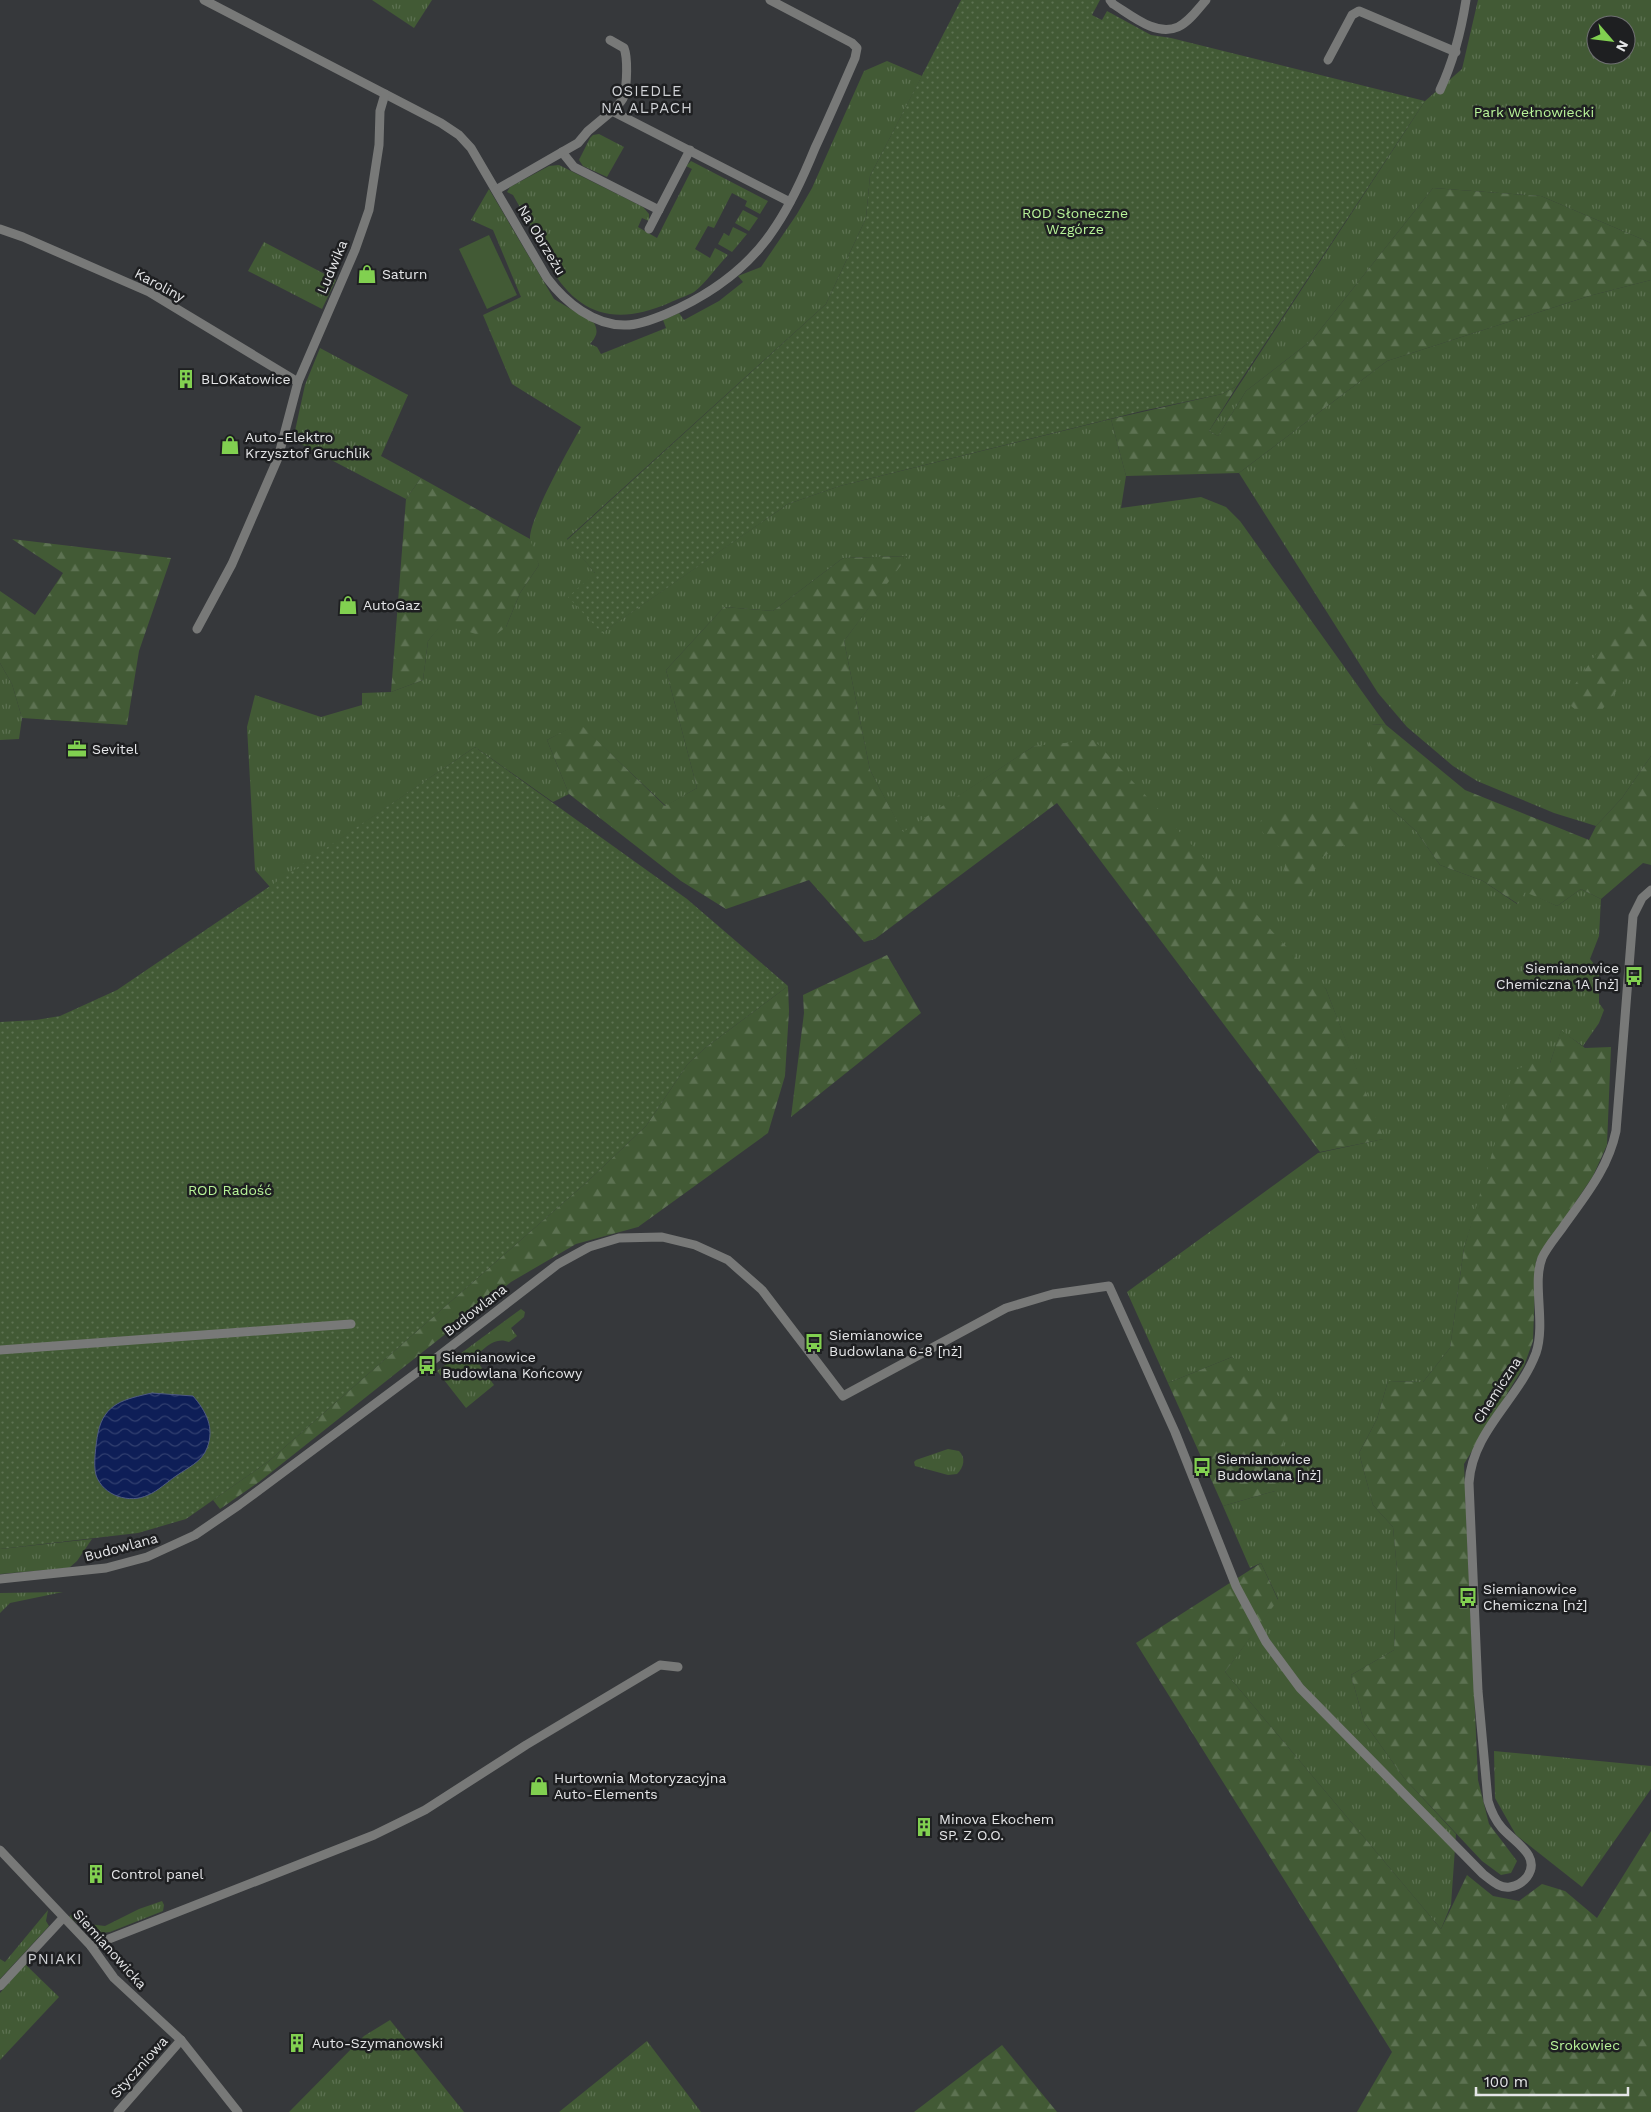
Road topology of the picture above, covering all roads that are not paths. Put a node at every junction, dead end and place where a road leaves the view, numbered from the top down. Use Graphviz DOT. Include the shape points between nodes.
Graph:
graph roads {
  1 [pos="204,0"];
  2 [pos="770,0"];
  3 [pos="1110,0"];
  4 [pos="1206,0"];
  5 [pos="1466,0"];
  6 [pos="610,40"];
  7 [pos="1456,52"];
  8 [pos="1328,60"];
  9 [pos="1440,90"];
  10 [pos="384,94"];
  11 [pos="612,112"];
  12 [pos="690,150"];
  13 [pos="562,152"];
  14 [pos="496,190"];
  15 [pos="790,202"];
  16 [pos="659,210"];
  17 [pos="0,229"];
  18 [pos="649,230"];
  19 [pos="298,382"];
  20 [pos="197,629"];
  21 [pos="1651,890"];
  22 [pos="351,1324"];
  23 [pos="0,1350"];
  24 [pos="843,1396"];
  25 [pos="0,1579"];
  26 [pos="678,1667"];
  27 [pos="0,1850"];
  28 [pos="63,1918"];
  29 [pos="91,1946"];
  30 [pos="0,1986"];
  31 [pos="181,2040"];
  32 [pos="118,2112"];
  33 [pos="238,2112"];
  1 -- 10 [label="street"];
  2 -- 15 [label="street, Na Obrzeżu" via="857,48"];
  3 -- 4 [label="street" via="1150,26 1162,30 1178,27"];
  5 -- 7 [label="street"];
  6 -- 11 [label="street" via="624,48 626,55 624,96"];
  7 -- 8 [label="street" via="1359,11 1352,15"];
  7 -- 9 [label="street"];
  10 -- 14 [label="street, Na Obrzeżu" via="459,135 471,148"];
  10 -- 19 [label="street, Ludwika" via="369,210"];
  11 -- 12 [label="street"];
  11 -- 13 [label="street" via="578,143"];
  12 -- 15 [label="street"];
  12 -- 16 [label="street"];
  13 -- 14 [label="street"];
  13 -- 16 [label="street" via="574,167"];
  14 -- 15 [label="street, Na Obrzeżu" via="559,294 596,318 627,325 653,319 686,305 733,274 763,243"];
  16 -- 18 [label="street"];
  17 -- 19 [label="street, Karoliny" via="149,292"];
  19 -- 20 [label="street, Ludwika" via="278,458 232,564"];
  21 -- 24 [label="street, Chemiczna" via="1642,898 1633,916 1612,1150 1599,1176 1542,1259 1535,1354 1478,1446 1470,1467 1478,1691 1488,1801 1501,1827 1526,1850 1532,1866 1524,1881 1509,1887 1495,1884 1470,1862 1300,1688 1266,1642 1236,1586 1175,1432 1109,1286 1053,1294 1006,1308"];
  22 -- 23 [label="street"];
  24 -- 25 [label="street, Budowlana" via="762,1290 728,1260 695,1245 662,1237 619,1238 590,1247 558,1264 240,1505 195,1535 147,1557 106,1568"];
  26 -- 29 [label="street" via="660,1665 425,1810 345,1846"];
  27 -- 28 [label="street, Siemianowicka"];
  28 -- 29 [label="street, Siemianowicka"];
  28 -- 30 [label="street"];
  29 -- 31 [label="street, Siemianowicka" via="114,1978"];
  31 -- 32 [label="street, Styczniowa"];
  31 -- 33 [label="street, Siemianowicka"];
}
